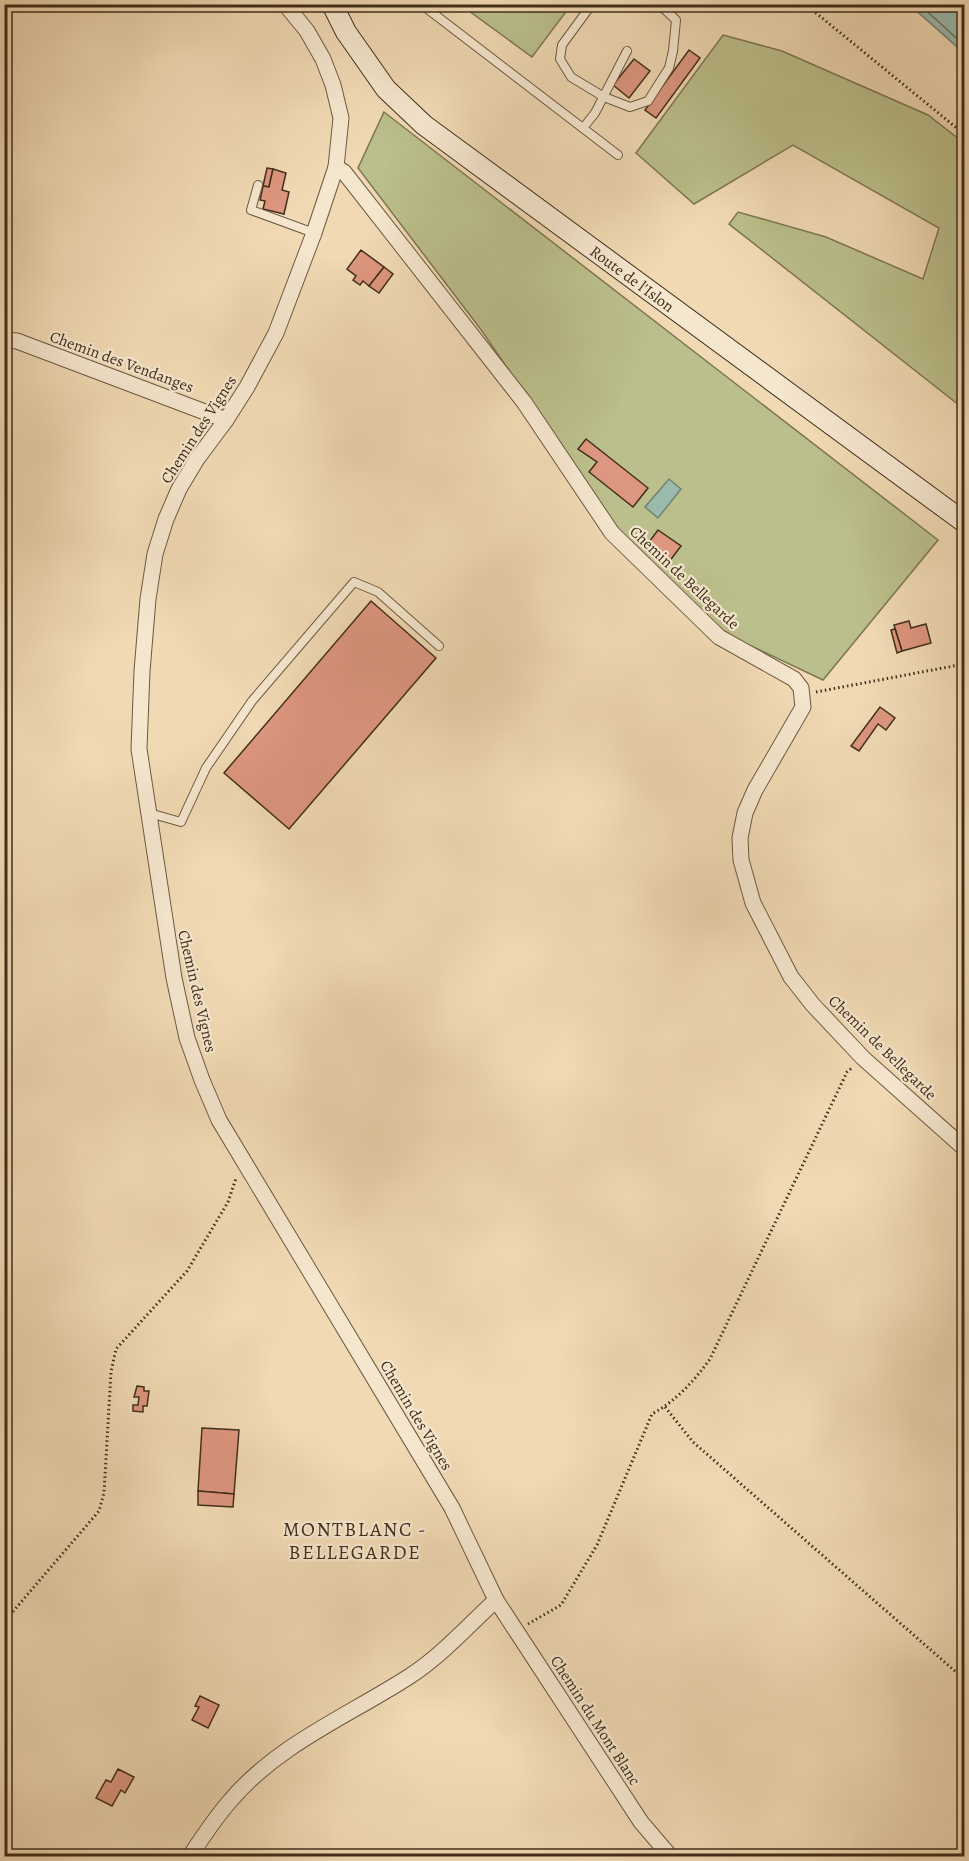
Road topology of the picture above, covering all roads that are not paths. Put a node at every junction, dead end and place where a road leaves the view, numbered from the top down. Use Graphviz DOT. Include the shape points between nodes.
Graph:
graph roads {
  1 [pos="285,4"];
  2 [pos="332,4"];
  3 [pos="421,4"];
  4 [pos="592,4"];
  5 [pos="659,4"];
  6 [pos="627,51"];
  7 [pos="604,97"];
  8 [pos="583,128"];
  9 [pos="618,155"];
  10 [pos="336,167"];
  11 [pos="258,186"];
  12 [pos="314,233"];
  13 [pos="4,339"];
  14 [pos="226,420"];
  15 [pos="964,522"];
  16 [pos="439,646"];
  17 [pos="148,813"];
  18 [pos="964,1148"];
  19 [pos="496,1600"];
  20 [pos="190,1857"];
  21 [pos="670,1857"];
  1 -- 10 [label="street, Chemin des Vignes" via="323,59 333,85 341,118"];
  2 -- 15 [label="street, Route de l'Islon" via="346,32 386,89 424,125"];
  3 -- 8 [label="lane"];
  4 -- 7 [label="lane" via="562,45 560,59 571,77"];
  5 -- 7 [label="lane" via="676,20 669,68 648,101 630,107"];
  6 -- 7 [label="lane"];
  7 -- 8 [label="lane"];
  8 -- 9 [label="lane"];
  10 -- 12 [label="street, Chemin des Vignes"];
  10 -- 18 [label="street, Chemin de Bellegarde" via="344,172 517,393 612,533 719,637 794,679 801,688 803,707 745,813 741,860 753,903 792,977 813,1005 863,1058"];
  11 -- 12 [label="lane" via="251,210"];
  12 -- 14 [label="street, Chemin des Vignes" via="276,333"];
  13 -- 14 [label="street, Chemin des Vendanges"];
  14 -- 17 [label="street, Chemin des Vignes" via="178,489 155,554 142,671 139,749"];
  16 -- 17 [label="lane" via="378,592 354,582 252,700 206,768 181,822"];
  17 -- 19 [label="street, Chemin des Vignes" via="187,1038 215,1110 452,1508"];
  19 -- 20 [label="street" via="412,1675 306,1738 266,1767 231,1800"];
  19 -- 21 [label="street, Chemin du Mont Blanc" via="641,1822"];
}
